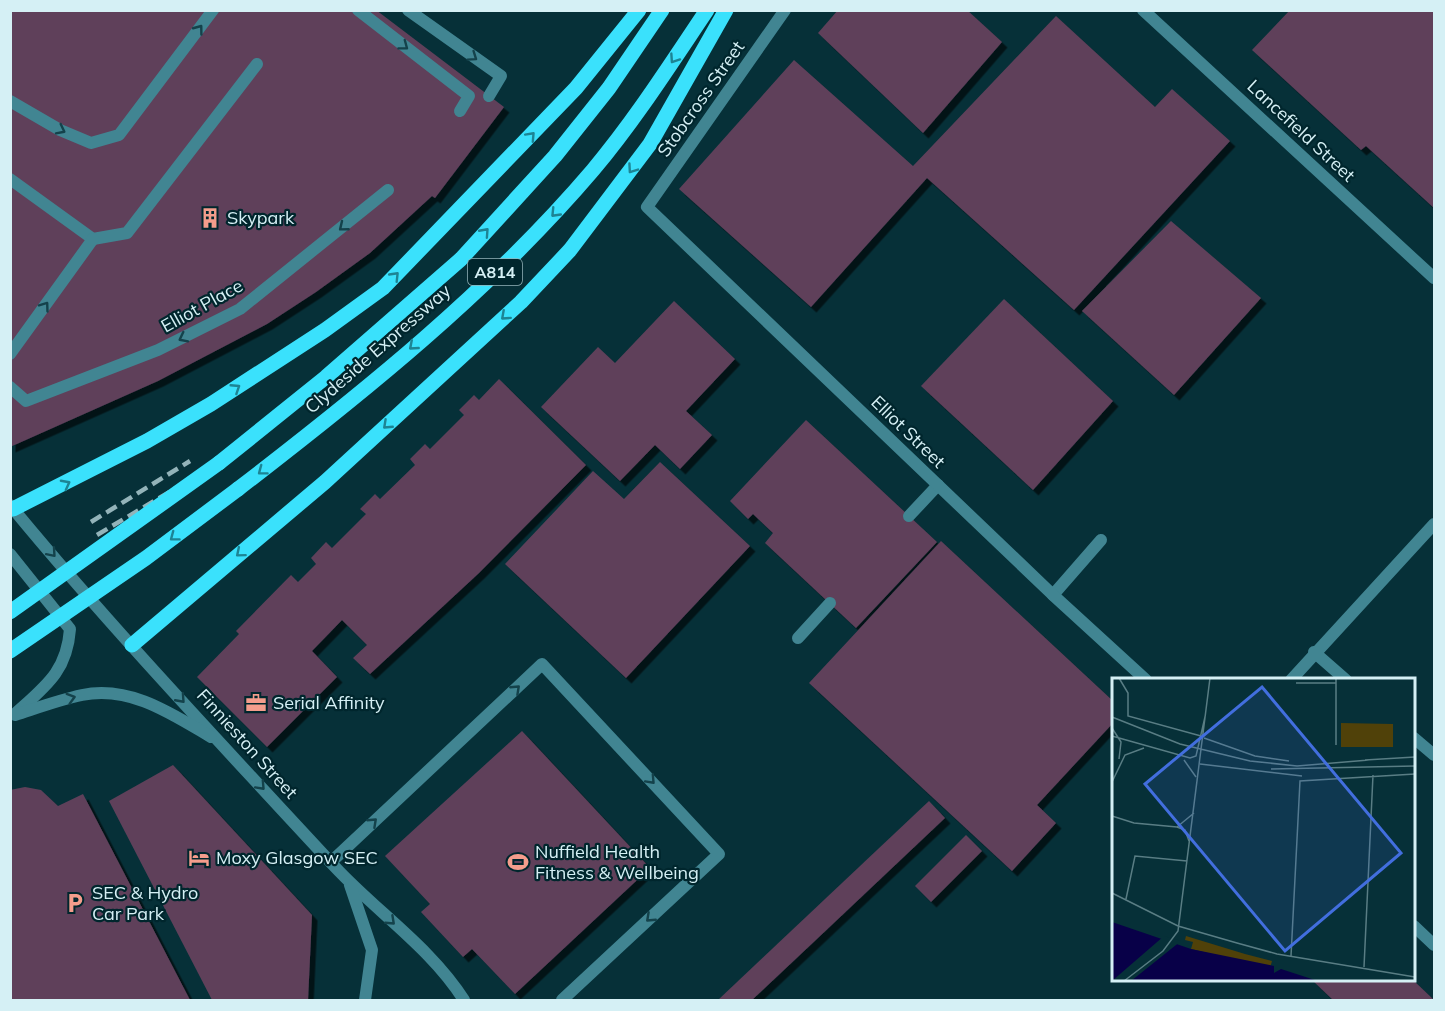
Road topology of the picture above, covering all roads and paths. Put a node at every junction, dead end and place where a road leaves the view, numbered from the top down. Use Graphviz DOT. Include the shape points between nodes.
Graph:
graph roads {
  1 [pos="213,10"];
  2 [pos="358,10"];
  3 [pos="408,10"];
  4 [pos="639,10"];
  5 [pos="662,10"];
  6 [pos="706,10"];
  7 [pos="726,10"];
  8 [pos="785,10"];
  9 [pos="1143,10"];
  10 [pos="258,64"];
  11 [pos="489,96"];
  12 [pos="10,101"];
  13 [pos="460,111"];
  14 [pos="10,179"];
  15 [pos="388,190"];
  16 [pos="647,207"];
  17 [pos="93,238"];
  18 [pos="1434,278"];
  19 [pos="10,354"];
  20 [pos="10,387"];
  21 [pos="938,485"];
  22 [pos="12,508"];
  23 [pos="909,516"];
  24 [pos="1434,524"];
  25 [pos="1101,540"];
  26 [pos="10,554"];
  27 [pos="1053,595"];
  28 [pos="830,603"];
  29 [pos="10,612"];
  30 [pos="798,638"];
  31 [pos="132,645"];
  32 [pos="10,651"];
  33 [pos="1314,652"];
  34 [pos="1144,678"];
  35 [pos="1293,678"];
  36 [pos="1344,678"];
  37 [pos="13,716"];
  38 [pos="1415,740"];
  39 [pos="222,743"];
  40 [pos="1434,755"];
  41 [pos="330,862"];
  42 [pos="349,881"];
  43 [pos="1415,928"];
  44 [pos="1434,945"];
  45 [pos="365,1000"];
  46 [pos="464,1000"];
  47 [pos="562,1000"];
  12 -- 1 [label="street, one-way" via="91,143 119,135"];
  2 -- 13 [label="street, one-way" via="469,96"];
  3 -- 11 [label="street, one-way" via="501,76"];
  22 -- 4 [label="main road, one-way" via="98,467 211,404 383,288 576,88"];
  29 -- 5 [label="main road, Clydeside Expressway / A814, one-way, bridge" via="219,463 326,377 461,259 555,156 609,88"];
  6 -- 32 [label="main road, Clydeside Expressway / A814, one-way, bridge" via="639,111 594,168 556,212 443,320 238,489"];
  7 -- 31 [label="main road, one-way" via="650,144 570,250 521,302 325,482"];
  8 -- 16 [label="street, Stobcross Street"];
  9 -- 18 [label="street, Lancefield Street"];
  10 -- 17 [label="street" via="127,233"];
  14 -- 17 [label="street"];
  15 -- 20 [label="street, Elliot Place, one-way" via="240,309 158,350 26,401"];
  16 -- 21 [label="street, Elliot Street"];
  19 -- 17 [label="street, one-way"];
  21 -- 23 [label="street"];
  21 -- 27 [label="street, Elliot Street"];
  22 -- 31 [label="street, Finnieston Street, one-way"];
  24 -- 33 [label="street"];
  25 -- 27 [label="street"];
  26 -- 37 [label="street" via="70,629 59,670"];
  27 -- 34 [label="street, Elliot Street"];
  28 -- 30 [label="street"];
  31 -- 39 [label="street, Finnieston Street, one-way"];
  33 -- 35 [label="street"];
  33 -- 36 [label="street"];
  37 -- 39 [label="street, one-way" via="84,695 121,695 161,708"];
  38 -- 40 [label="street"];
  39 -- 41 [label="street, Finnieston Street, one-way"];
  41 -- 42 [label="street, Finnieston Street"];
  41 -- 47 [label="street, one-way" via="542,664 719,854"];
  42 -- 45 [label="street" via="372,950"];
  42 -- 46 [label="street, Finnieston Street, one-way" via="428,956"];
  43 -- 44 [label="street"];
}
